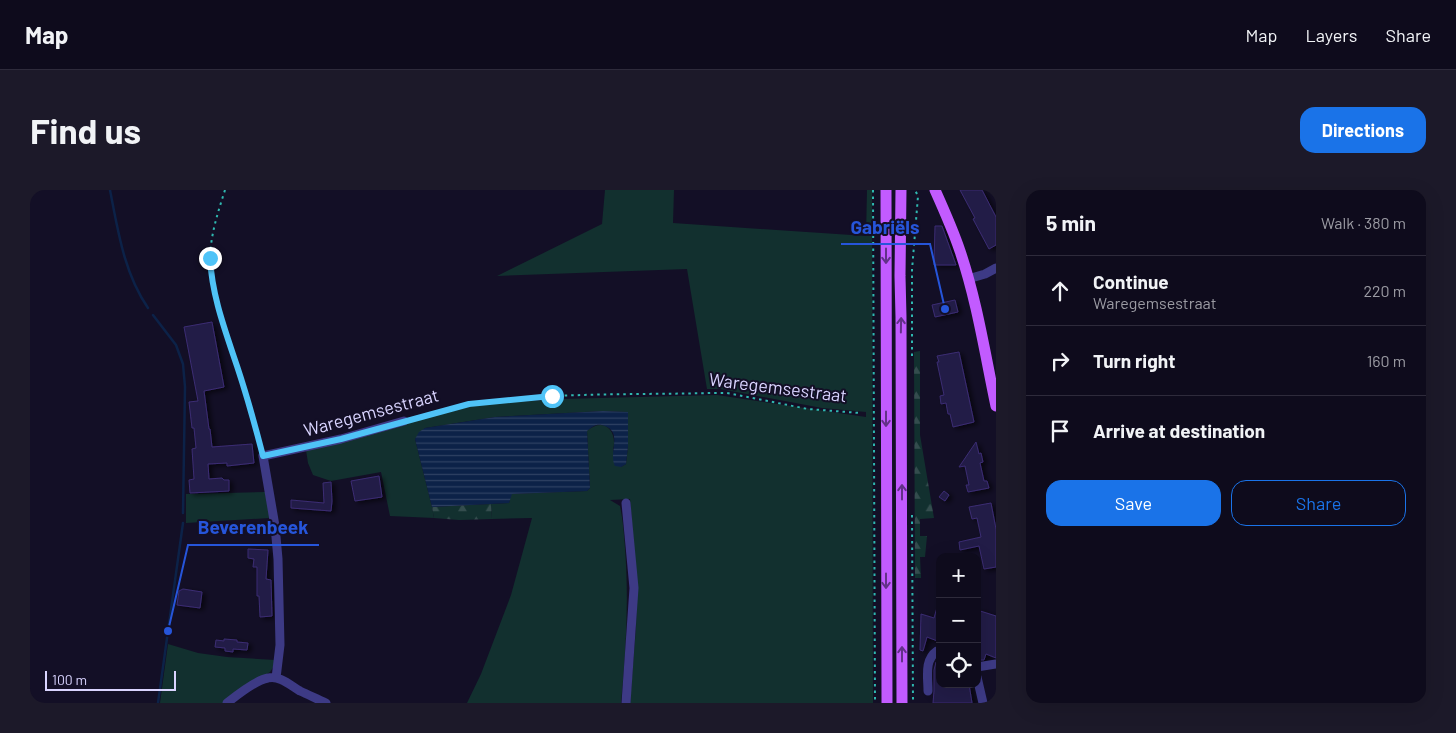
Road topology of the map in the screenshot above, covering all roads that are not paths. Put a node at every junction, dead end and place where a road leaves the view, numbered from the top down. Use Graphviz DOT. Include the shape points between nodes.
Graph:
graph roads {
  1 [pos="886,190"];
  2 [pos="901,190"];
  3 [pos="910,190"];
  4 [pos="935,190"];
  5 [pos="901,208"];
  6 [pos="996,268"];
  7 [pos="968,279"];
  8 [pos="996,406"];
  9 [pos="404,421"];
  10 [pos="626,503"];
  11 [pos="936,652"];
  12 [pos="996,664"];
  13 [pos="981,666"];
  14 [pos="276,678"];
  15 [pos="980,688"];
  16 [pos="928,691"];
  17 [pos="228,703"];
  18 [pos="326,703"];
  19 [pos="626,703"];
  20 [pos="887,703"];
  21 [pos="902,703"];
  22 [pos="983,703"];
  1 -- 20 [label="main road, one-way"];
  2 -- 5 [label="main road"];
  3 -- 5 [label="main road"];
  4 -- 7 [label="main road" via="960,250"];
  21 -- 5 [label="main road, one-way"];
  6 -- 7 [label="street"];
  7 -- 8 [label="main road"];
  9 -- 14 [label="street, Waregemsestraat" via="263,456 278,559 280,645"];
  10 -- 19 [label="street" via="634,588"];
  11 -- 16 [label="street" via="928,661"];
  12 -- 13 [label="street"];
  14 -- 17 [label="street" via="256,683"];
  14 -- 18 [label="street"];
  15 -- 22 [label="street"];
}
